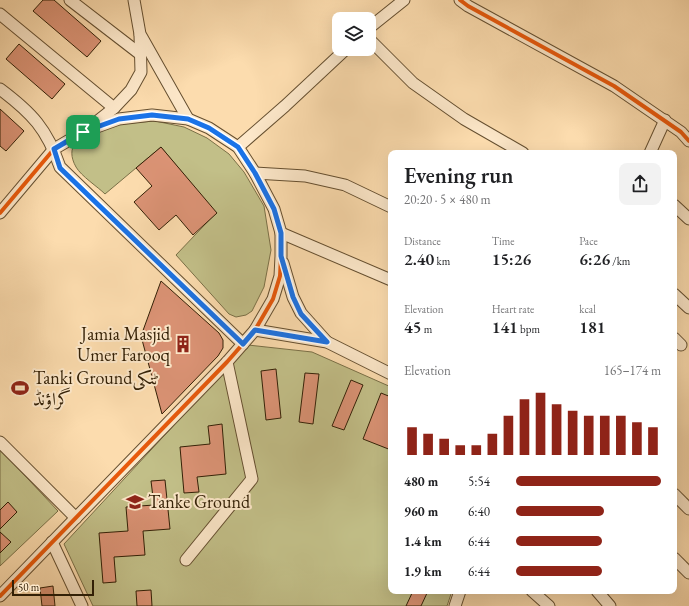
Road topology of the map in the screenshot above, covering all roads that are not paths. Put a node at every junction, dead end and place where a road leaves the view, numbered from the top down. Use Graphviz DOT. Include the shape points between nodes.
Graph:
graph roads {
  1 [pos="70,0"];
  2 [pos="134,0"];
  3 [pos="404,0"];
  4 [pos="460,0"];
  5 [pos="0,14"];
  6 [pos="376,22"];
  7 [pos="140,34"];
  8 [pos="376,46"];
  9 [pos="140,54"];
  10 [pos="338,56"];
  11 [pos="0,89"];
  12 [pos="114,108"];
  13 [pos="188,119"];
  14 [pos="665,120"];
  15 [pos="83,132"];
  16 [pos="689,142"];
  17 [pos="238,147"];
  18 [pos="54,149"];
  19 [pos="518,150"];
  20 [pos="651,150"];
  21 [pos="255,173"];
  22 [pos="388,206"];
  23 [pos="677,207"];
  24 [pos="0,213"];
  25 [pos="689,219"];
  26 [pos="281,233"];
  27 [pos="281,256"];
  28 [pos="388,279"];
  29 [pos="677,297"];
  30 [pos="689,308"];
  31 [pos="255,330"];
  32 [pos="327,342"];
  33 [pos="243,344"];
  34 [pos="227,362"];
  35 [pos="388,372"];
  36 [pos="0,442"];
  37 [pos="677,497"];
  38 [pos="689,509"];
  39 [pos="76,518"];
  40 [pos="52,542"];
  41 [pos="186,560"];
  42 [pos="677,561"];
  43 [pos="689,573"];
  44 [pos="459,594"];
  45 [pos="535,594"];
  46 [pos="600,594"];
  47 [pos="0,598"];
  48 [pos="6,606"];
  49 [pos="82,606"];
  50 [pos="455,606"];
  51 [pos="549,606"];
  52 [pos="610,606"];
  1 -- 9 [label="street"];
  2 -- 7 [label="street"];
  3 -- 6 [label="street"];
  4 -- 14 [label="street" via="614,86"];
  5 -- 12 [label="street"];
  7 -- 9 [label="street"];
  7 -- 13 [label="street"];
  8 -- 19 [label="street" via="413,82 464,119"];
  9 -- 12 [label="street" via="142,72"];
  10 -- 17 [label="street"];
  11 -- 18 [label="street" via="22,105 43,128"];
  12 -- 15 [label="street"];
  13 -- 15 [label="street" via="152,115 119,119"];
  13 -- 17 [label="street" via="209,128"];
  14 -- 16 [label="street"];
  14 -- 20 [label="street"];
  15 -- 18 [label="street"];
  17 -- 21 [label="street"];
  18 -- 24 [label="street"];
  18 -- 33 [label="street" via="60,168"];
  21 -- 22 [label="street" via="305,176 345,185"];
  21 -- 26 [label="street" via="274,209"];
  23 -- 25 [label="street"];
  26 -- 27 [label="street"];
  26 -- 28 [label="street"];
  27 -- 31 [label="street" via="280,276 273,299"];
  27 -- 32 [label="street" via="293,297 301,314"];
  29 -- 30 [label="street"];
  31 -- 32 [label="street"];
  31 -- 33 [label="street"];
  32 -- 35 [label="street"];
  33 -- 34 [label="street"];
  34 -- 39 [label="street"];
  34 -- 41 [label="street" via="252,480"];
  36 -- 39 [label="street"];
  37 -- 38 [label="street"];
  39 -- 40 [label="street"];
  40 -- 47 [label="street"];
  40 -- 49 [label="street"];
  42 -- 43 [label="street"];
  44 -- 50 [label="street"];
  45 -- 51 [label="street"];
  46 -- 52 [label="street"];
  47 -- 48 [label="street"];
}
